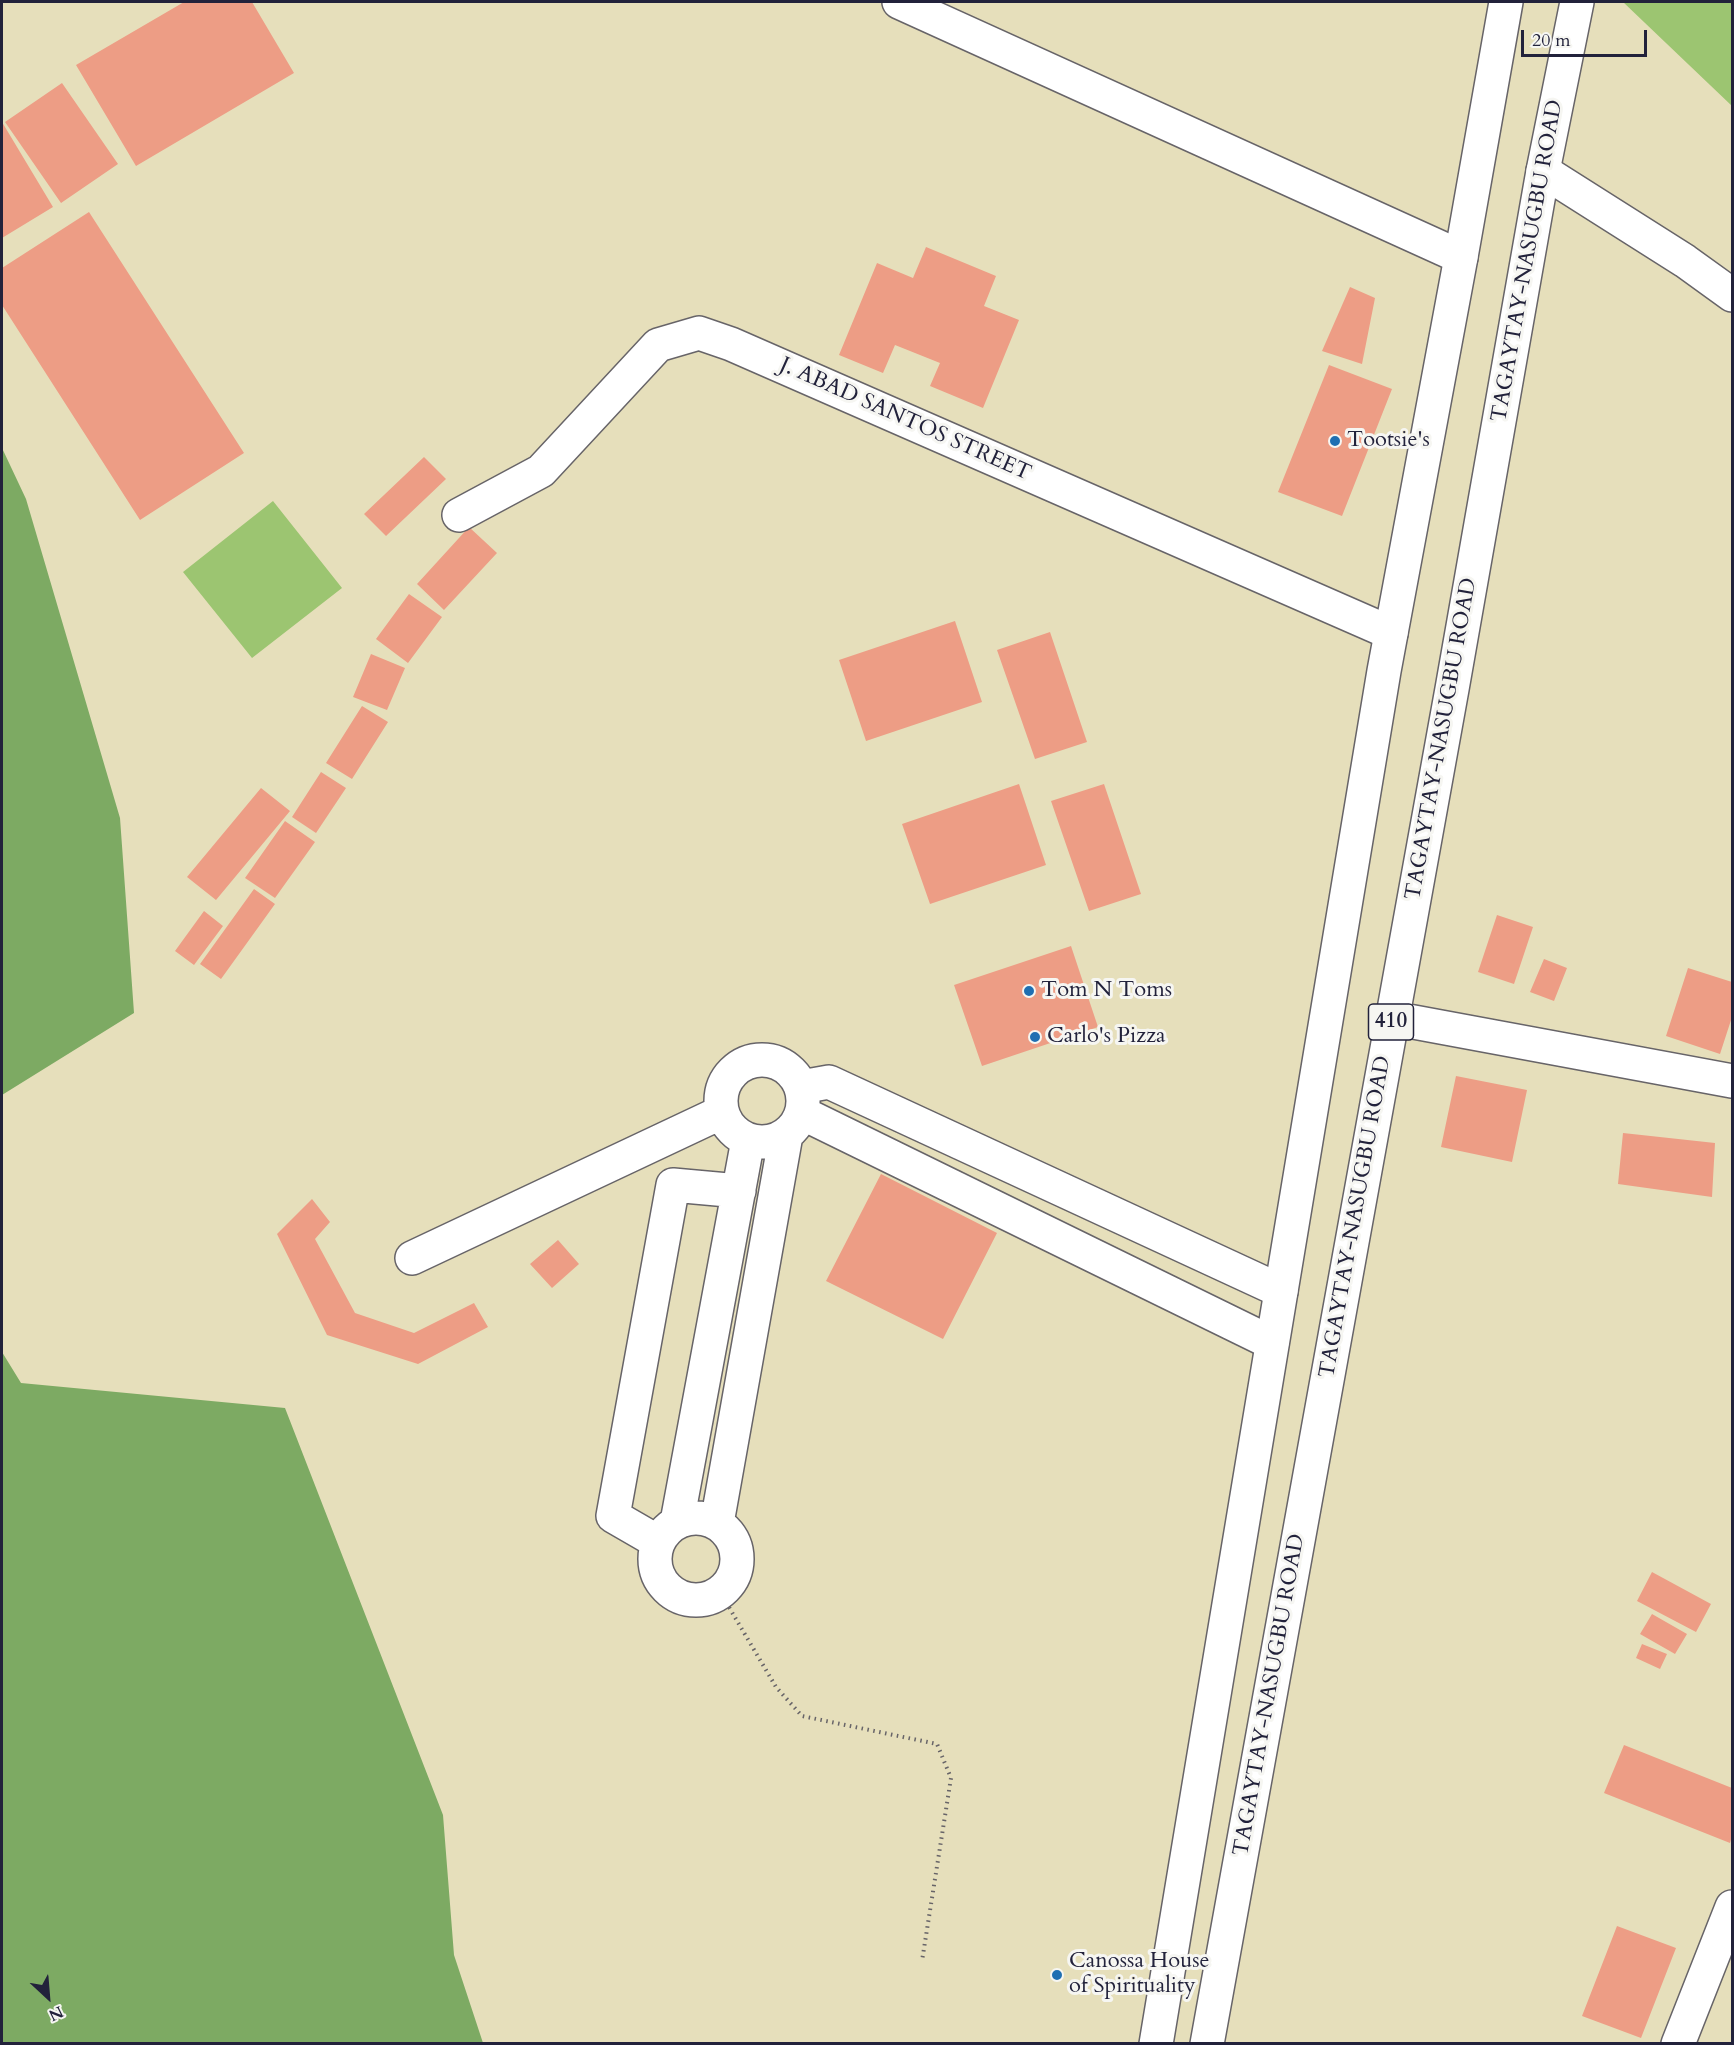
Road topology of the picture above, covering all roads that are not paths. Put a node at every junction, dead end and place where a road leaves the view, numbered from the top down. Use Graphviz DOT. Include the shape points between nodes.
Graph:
graph roads {
  1 [pos="899,2"];
  2 [pos="1506,2"];
  3 [pos="1577,2"];
  4 [pos="1543,171"];
  5 [pos="1461,257"];
  6 [pos="1732,295"];
  7 [pos="459,516"];
  8 [pos="1391,633"];
  9 [pos="1392,1018"];
  10 [pos="1732,1081"];
  11 [pos="722,1112"];
  12 [pos="797,1112"];
  13 [pos="748,1140"];
  14 [pos="739,1191"];
  15 [pos="412,1258"];
  16 [pos="1281,1291"];
  17 [pos="1272,1343"];
  18 [pos="717,1523"];
  19 [pos="667,1532"];
  20 [pos="1732,1907"];
  21 [pos="1156,2043"];
  22 [pos="1207,2043"];
  23 [pos="1678,2043"];
  1 -- 5 [label="main road"];
  2 -- 5 [label="main road"];
  3 -- 4 [label="main road, TAGAYTAY-NASUGBU ROAD / 410"];
  4 -- 6 [label="main road"];
  4 -- 9 [label="main road, TAGAYTAY-NASUGBU ROAD / 410"];
  5 -- 8 [label="main road"];
  7 -- 8 [label="main road, J. ABAD SANTOS STREET" via="541,471 658,345 699,333"];
  8 -- 16 [label="main road"];
  9 -- 10 [label="main road"];
  9 -- 22 [label="main road, TAGAYTAY-NASUGBU ROAD / 410"];
  11 -- 12 [label="main road" via="724,1085 732,1073 750,1062 770,1060 795,1075"];
  11 -- 13 [label="main road" via="727,1125"];
  11 -- 15 [label="main road"];
  12 -- 13 [label="main road" via="774,1141"];
  12 -- 16 [label="main road" via="829,1082"];
  12 -- 17 [label="main road"];
  12 -- 18 [label="main road"];
  13 -- 14 [label="main road"];
  14 -- 19 [label="main road"];
  14 -- 19 [label="main road" via="673,1185 613,1516"];
  16 -- 17 [label="main road"];
  17 -- 21 [label="main road"];
  18 -- 19 [label="main road" via="690,1518"];
  18 -- 19 [label="main road" via="735,1545 737,1558 730,1583 708,1598 682,1598 661,1582 655,1556"];
  20 -- 23 [label="main road"];
}
